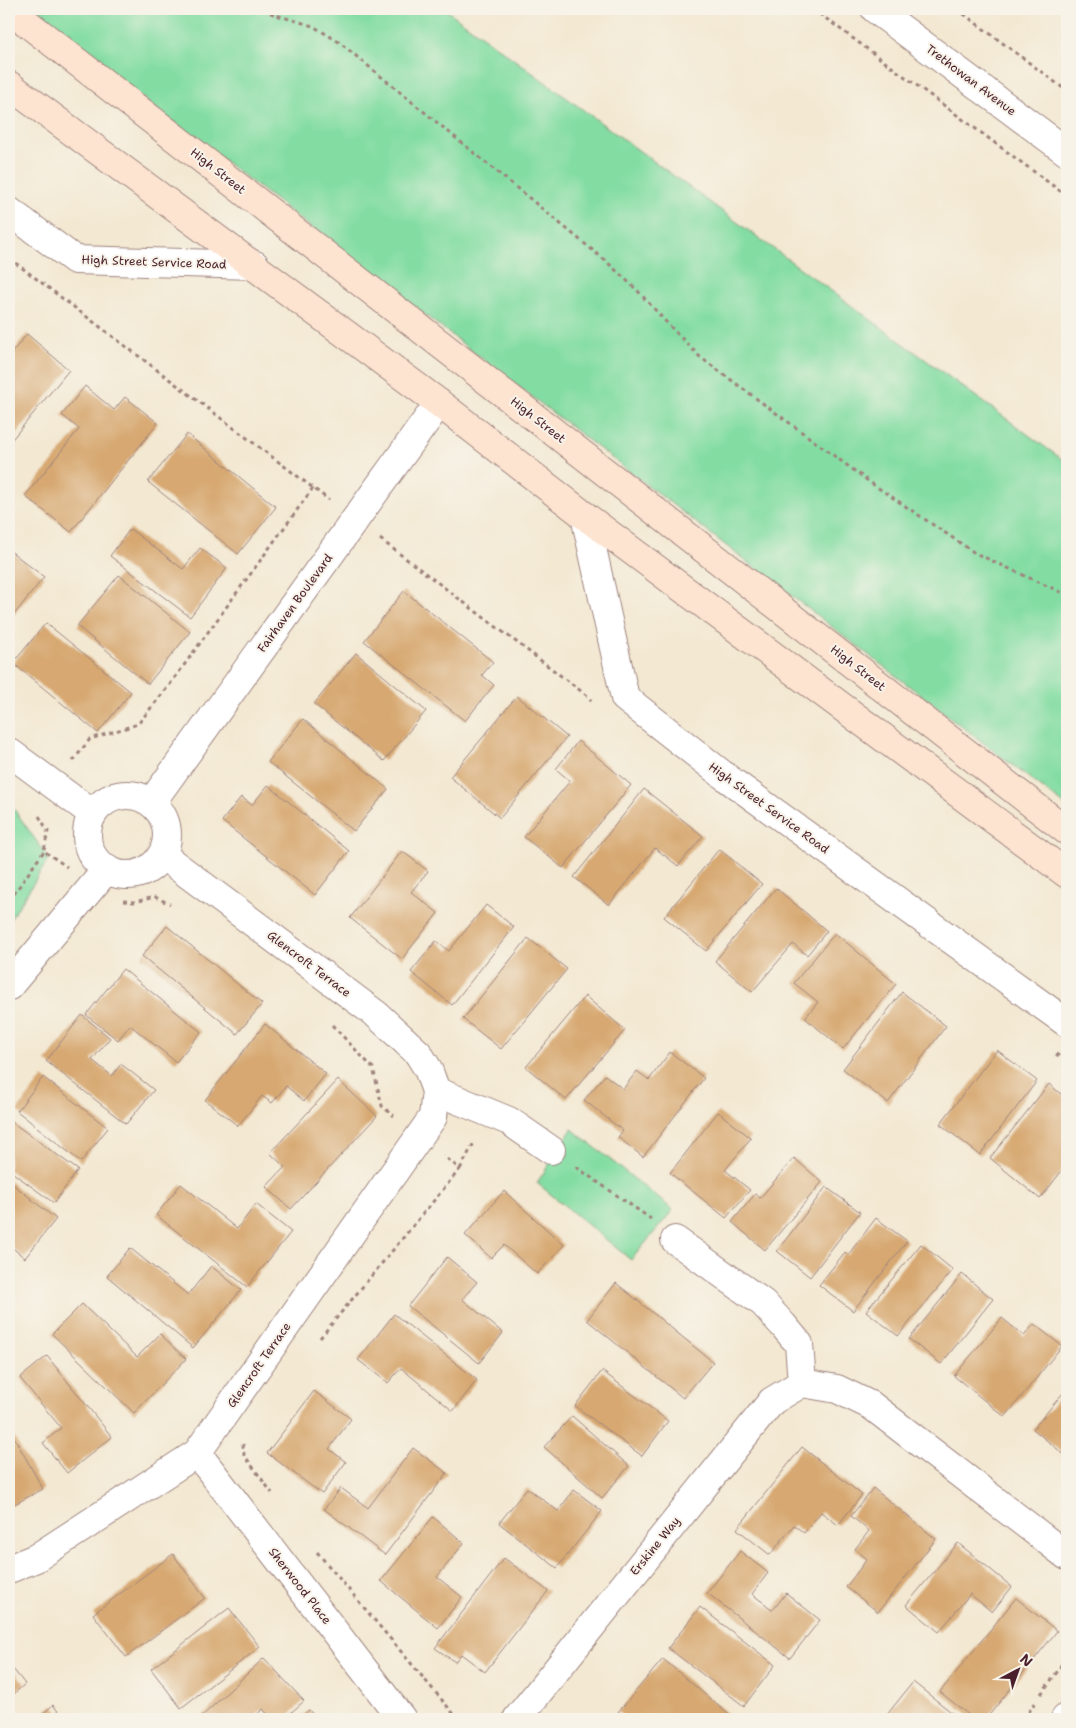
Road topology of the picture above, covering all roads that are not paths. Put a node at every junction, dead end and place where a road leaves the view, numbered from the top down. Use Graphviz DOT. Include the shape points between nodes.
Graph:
graph roads {
  1 [pos="9,9"];
  2 [pos="875,9"];
  3 [pos="9,84"];
  4 [pos="1067,152"];
  5 [pos="9,211"];
  6 [pos="255,266"];
  7 [pos="439,403"];
  8 [pos="585,516"];
  9 [pos="9,752"];
  10 [pos="151,803"];
  11 [pos="93,814"];
  12 [pos="1067,831"];
  13 [pos="162,855"];
  14 [pos="1067,874"];
  15 [pos="100,877"];
  16 [pos="9,986"];
  17 [pos="1067,1022"];
  18 [pos="436,1091"];
  19 [pos="550,1150"];
  20 [pos="675,1240"];
  21 [pos="802,1383"];
  22 [pos="197,1453"];
  23 [pos="1067,1556"];
  24 [pos="9,1569"];
  25 [pos="402,1719"];
  26 [pos="517,1719"];
  1 -- 12 [label="main road, High Street"];
  2 -- 4 [label="street, Trethowan Avenue"];
  3 -- 6 [label="main road"];
  5 -- 6 [label="street, High Street Service Road" via="75,260"];
  6 -- 7 [label="main road"];
  7 -- 8 [label="main road"];
  7 -- 10 [label="street, Fairhaven Boulevard"];
  8 -- 14 [label="main road"];
  8 -- 17 [label="street, High Street Service Road" via="625,698 727,778"];
  9 -- 11 [label="street"];
  10 -- 11 [label="street" via="136,796 120,796 105,802"];
  10 -- 13 [label="street" via="160,811 166,827 166,845"];
  11 -- 15 [label="street" via="88,838"];
  13 -- 15 [label="street" via="151,867 137,874"];
  13 -- 18 [label="street, Glencroft Terrace" via="377,1016 418,1053"];
  15 -- 16 [label="street"];
  18 -- 19 [label="street" via="509,1121"];
  18 -- 22 [label="street, Glencroft Terrace" via="433,1117"];
  20 -- 21 [label="street" via="763,1303 783,1325 799,1344"];
  21 -- 23 [label="street" via="837,1388 872,1406"];
  21 -- 26 [label="street, Erskine Way" via="772,1401"];
  22 -- 24 [label="street, Glencroft Terrace" via="36,1558"];
  22 -- 25 [label="street, Sherwood Place"];
}
